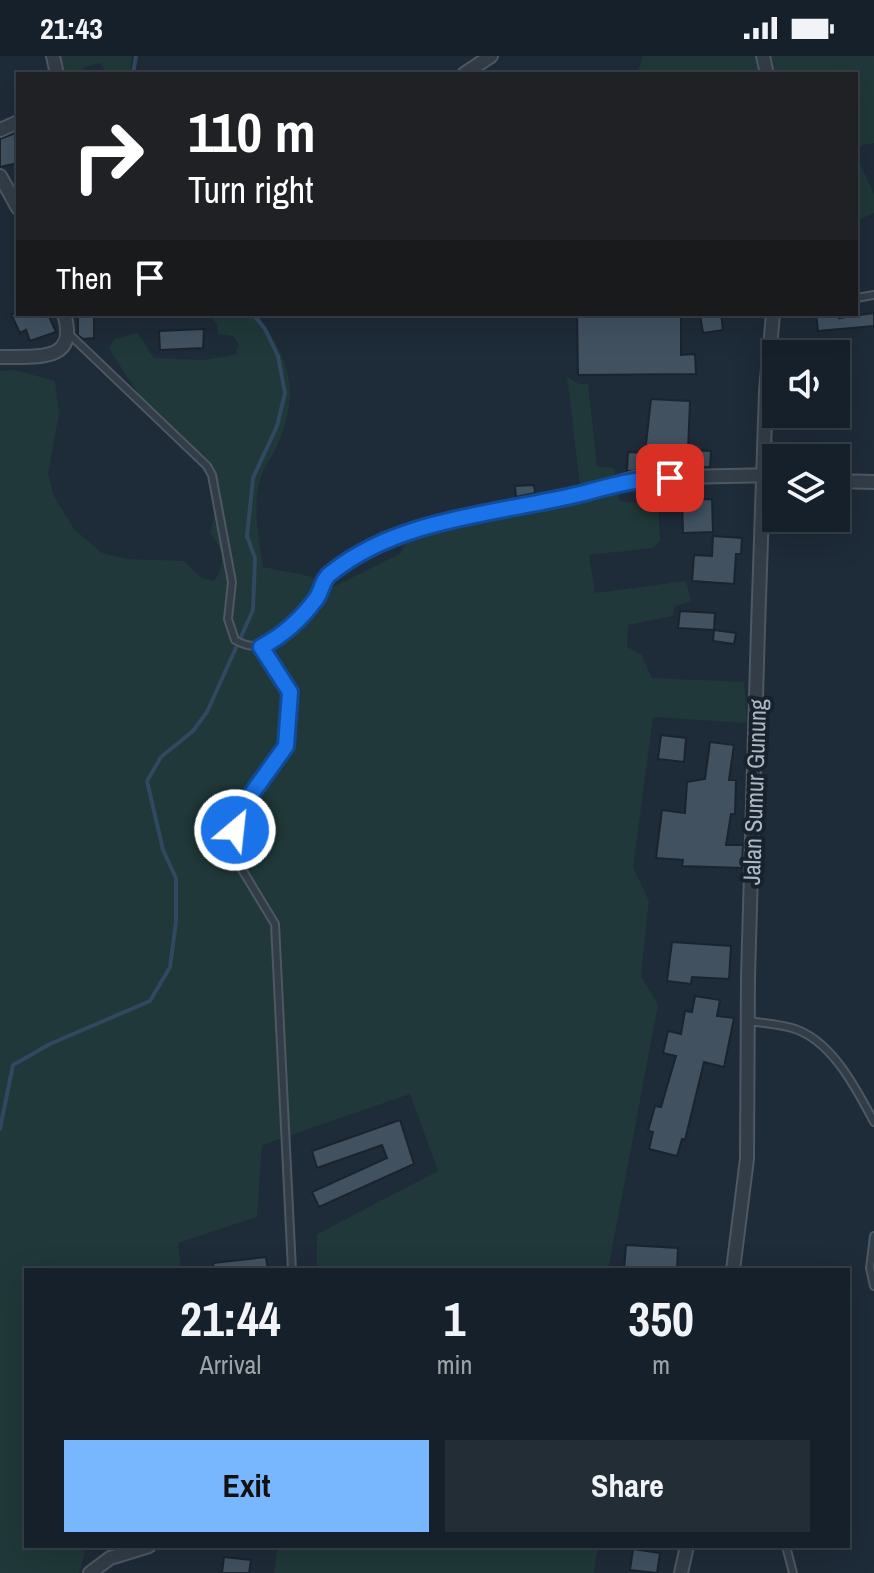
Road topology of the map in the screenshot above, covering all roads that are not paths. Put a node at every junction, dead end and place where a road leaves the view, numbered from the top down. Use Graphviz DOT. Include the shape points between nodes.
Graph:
graph roads {
  1 [pos="491,56"];
  2 [pos="467,72"];
  3 [pos="0,176"];
  4 [pos="16,204"];
  5 [pos="64,316"];
  6 [pos="773,316"];
  7 [pos="69,334"];
  8 [pos="2,357"];
  9 [pos="771,444"];
  10 [pos="762,475"];
  11 [pos="850,481"];
  12 [pos="874,482"];
  13 [pos="768,532"];
  14 [pos="291,626"];
  15 [pos="261,647"];
  16 [pos="748,1021"];
  17 [pos="874,1122"];
  18 [pos="874,1236"];
  19 [pos="292,1268"];
  20 [pos="733,1268"];
  21 [pos="874,1286"];
  22 [pos="142,1548"];
  23 [pos="687,1548"];
  24 [pos="787,1548"];
  25 [pos="90,1573"];
  26 [pos="681,1573"];
  27 [pos="793,1573"];
  1 -- 2 [label="street"];
  3 -- 4 [label="street"];
  5 -- 7 [label="street"];
  6 -- 9 [label="street, Jalan Sumur Gunung"];
  7 -- 8 [label="street" via="59,351"];
  7 -- 15 [label="lane" via="207,466 232,582 228,619 235,640"];
  10 -- 14 [label="street" via="634,478 385,539 327,575 315,600"];
  11 -- 12 [label="street"];
  13 -- 16 [label="street, Jalan Sumur Gunung"];
  14 -- 15 [label="lane"];
  15 -- 19 [label="lane" via="290,692 286,746 240,810 235,858 275,924"];
  16 -- 17 [label="lane" via="793,1028 814,1038 857,1091"];
  16 -- 20 [label="street, Jalan Sumur Gunung" via="747,1159"];
  18 -- 21 [label="lane"];
  22 -- 25 [label="street" via="110,1558"];
  23 -- 26 [label="street"];
  24 -- 27 [label="lane"];
}
